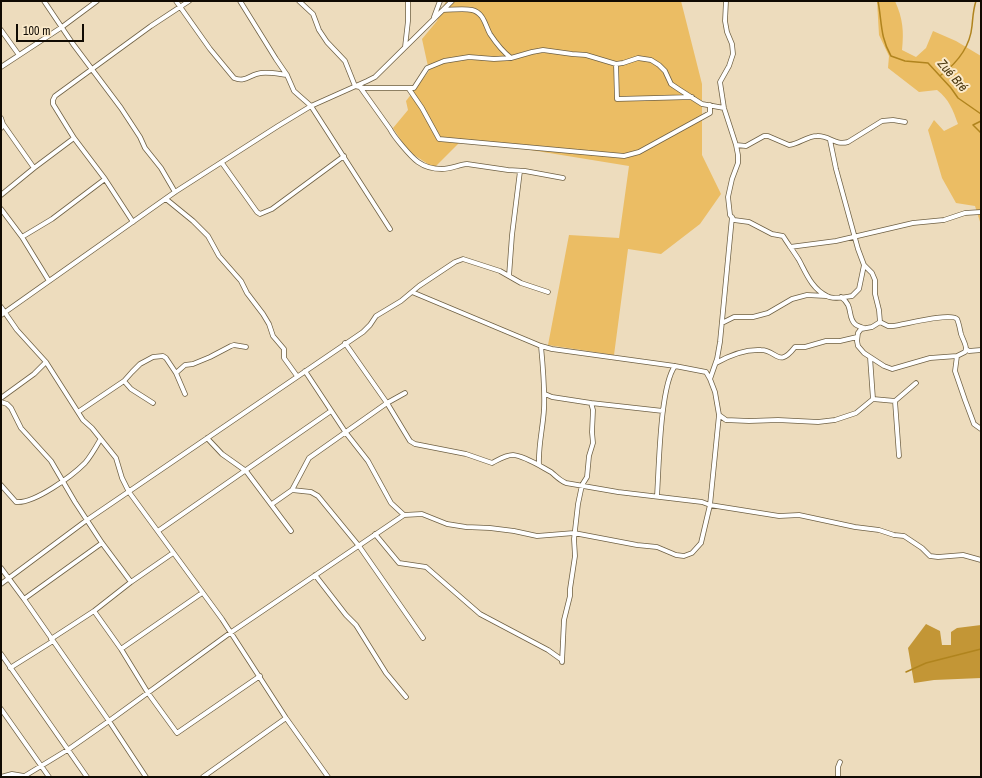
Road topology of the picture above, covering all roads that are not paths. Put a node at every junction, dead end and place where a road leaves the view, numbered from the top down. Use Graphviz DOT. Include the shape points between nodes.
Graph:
graph roads {
  1 [pos="44,1"];
  2 [pos="97,1"];
  3 [pos="176,1"];
  4 [pos="189,1"];
  5 [pos="240,1"];
  6 [pos="299,1"];
  7 [pos="408,1"];
  8 [pos="440,1"];
  9 [pos="452,1"];
  10 [pos="726,1"];
  11 [pos="179,6"];
  12 [pos="443,10"];
  13 [pos="433,19"];
  14 [pos="62,27"];
  15 [pos="1,30"];
  16 [pos="405,47"];
  17 [pos="18,55"];
  18 [pos="511,58"];
  19 [pos="616,64"];
  20 [pos="1,67"];
  21 [pos="92,70"];
  22 [pos="287,75"];
  23 [pos="358,87"];
  24 [pos="409,89"];
  25 [pos="692,97"];
  26 [pos="710,105"];
  27 [pos="311,106"];
  28 [pos="724,108"];
  29 [pos="1,118"];
  30 [pos="905,122"];
  31 [pos="2,126"];
  32 [pos="74,138"];
  33 [pos="830,140"];
  34 [pos="736,145"];
  35 [pos="344,156"];
  36 [pos="222,163"];
  37 [pos="34,168"];
  38 [pos="520,171"];
  39 [pos="563,178"];
  40 [pos="105,179"];
  41 [pos="175,192"];
  42 [pos="1,195"];
  43 [pos="166,199"];
  44 [pos="1,209"];
  45 [pos="981,212"];
  46 [pos="732,217"];
  47 [pos="133,222"];
  48 [pos="390,229"];
  49 [pos="22,237"];
  50 [pos="855,237"];
  51 [pos="790,247"];
  52 [pos="864,265"];
  53 [pos="509,276"];
  54 [pos="49,281"];
  55 [pos="412,292"];
  56 [pos="548,292"];
  57 [pos="826,296"];
  58 [pos="841,297"];
  59 [pos="1,307"];
  60 [pos="3,314"];
  61 [pos="880,322"];
  62 [pos="722,323"];
  63 [pos="864,328"];
  64 [pos="857,337"];
  65 [pos="345,343"];
  66 [pos="541,346"];
  67 [pos="246,347"];
  68 [pos="966,349"];
  69 [pos="981,350"];
  70 [pos="957,356"];
  71 [pos="870,357"];
  72 [pos="46,362"];
  73 [pos="716,363"];
  74 [pos="675,366"];
  75 [pos="305,371"];
  76 [pos="176,373"];
  77 [pos="297,376"];
  78 [pos="710,379"];
  79 [pos="124,382"];
  80 [pos="916,383"];
  81 [pos="405,393"];
  82 [pos="186,394"];
  83 [pos="545,394"];
  84 [pos="1,398"];
  85 [pos="873,399"];
  86 [pos="895,401"];
  87 [pos="1,402"];
  88 [pos="153,403"];
  89 [pos="387,403"];
  90 [pos="591,403"];
  91 [pos="331,411"];
  92 [pos="663,411"];
  93 [pos="78,412"];
  94 [pos="719,415"];
  95 [pos="981,429"];
  96 [pos="346,433"];
  97 [pos="207,438"];
  98 [pos="100,440"];
  99 [pos="899,456"];
  100 [pos="539,465"];
  101 [pos="246,471"];
  102 [pos="63,481"];
  103 [pos="1,485"];
  104 [pos="582,486"];
  105 [pos="292,490"];
  106 [pos="129,492"];
  107 [pos="657,496"];
  108 [pos="272,504"];
  109 [pos="710,505"];
  110 [pos="404,516"];
  111 [pos="87,520"];
  112 [pos="158,531"];
  113 [pos="291,531"];
  114 [pos="574,533"];
  115 [pos="375,534"];
  116 [pos="102,543"];
  117 [pos="358,546"];
  118 [pos="173,553"];
  119 [pos="981,560"];
  120 [pos="1,568"];
  121 [pos="315,575"];
  122 [pos="8,579"];
  123 [pos="131,582"];
  124 [pos="1,584"];
  125 [pos="202,593"];
  126 [pos="24,599"];
  127 [pos="94,611"];
  128 [pos="230,633"];
  129 [pos="424,638"];
  130 [pos="52,640"];
  131 [pos="121,649"];
  132 [pos="1,654"];
  133 [pos="10,668"];
  134 [pos="260,676"];
  135 [pos="148,693"];
  136 [pos="406,697"];
  137 [pos="1,709"];
  138 [pos="286,718"];
  139 [pos="109,721"];
  140 [pos="68,750"];
  141 [pos="840,762"];
  142 [pos="41,766"];
  143 [pos="1,777"];
  144 [pos="23,777"];
  145 [pos="49,777"];
  146 [pos="87,777"];
  147 [pos="146,777"];
  148 [pos="203,777"];
  149 [pos="328,777"];
  150 [pos="838,777"];
  1 -- 14 [label="street"];
  2 -- 14 [label="street"];
  3 -- 11 [label="street"];
  4 -- 11 [label="street"];
  5 -- 22 [label="street"];
  6 -- 23 [label="street" via="313,14 319,30 345,61"];
  7 -- 16 [label="street"];
  8 -- 13 [label="street"];
  9 -- 12 [label="street"];
  10 -- 28 [label="street" via="725,21 733,54 720,82"];
  11 -- 21 [label="street"];
  11 -- 22 [label="street" via="234,78 246,79 260,73"];
  12 -- 13 [label="street"];
  12 -- 18 [label="street" via="471,10 479,13 502,51"];
  13 -- 16 [label="street"];
  14 -- 17 [label="street"];
  14 -- 21 [label="street"];
  15 -- 17 [label="street"];
  16 -- 23 [label="street" via="375,77"];
  17 -- 20 [label="street"];
  18 -- 19 [label="street" via="542,50 586,55"];
  18 -- 24 [label="street" via="469,57 444,61 427,68 414,88"];
  19 -- 25 [label="street" via="638,58 652,60 665,71 671,84"];
  19 -- 25 [label="street" via="617,99"];
  21 -- 32 [label="street" via="53,100"];
  21 -- 41 [label="street" via="121,108"];
  22 -- 27 [label="street" via="294,91"];
  23 -- 24 [label="street"];
  23 -- 27 [label="street"];
  23 -- 38 [label="street" via="394,136 418,162 427,167 451,169 467,164"];
  24 -- 26 [label="street" via="439,139 624,156 639,152 710,113"];
  25 -- 26 [label="street" via="702,104"];
  26 -- 28 [label="street"];
  27 -- 35 [label="street"];
  27 -- 36 [label="street"];
  28 -- 34 [label="street"];
  29 -- 31 [label="street"];
  30 -- 33 [label="street" via="882,121 842,144"];
  31 -- 37 [label="street"];
  32 -- 37 [label="street"];
  32 -- 40 [label="street"];
  33 -- 34 [label="street" via="816,136 789,145 764,136 757,138 750,145"];
  33 -- 50 [label="street"];
  34 -- 46 [label="street" via="738,162 728,197"];
  35 -- 36 [label="street" via="272,209 260,214"];
  35 -- 48 [label="street"];
  36 -- 41 [label="street"];
  37 -- 42 [label="street"];
  38 -- 39 [label="street"];
  38 -- 53 [label="street"];
  40 -- 47 [label="street"];
  40 -- 49 [label="street" via="52,219"];
  41 -- 43 [label="street"];
  43 -- 47 [label="street"];
  43 -- 77 [label="street" via="208,236 219,256 241,281 263,314 273,336 284,349 284,358"];
  44 -- 49 [label="street"];
  45 -- 50 [label="street" via="913,223"];
  46 -- 51 [label="street" via="734,220 749,222 772,234 783,236"];
  46 -- 62 [label="street"];
  47 -- 54 [label="street"];
  49 -- 54 [label="street"];
  50 -- 51 [label="street"];
  50 -- 52 [label="street"];
  51 -- 57 [label="street" via="813,285"];
  52 -- 58 [label="street" via="859,289 852,296"];
  52 -- 61 [label="street" via="875,280"];
  53 -- 55 [label="street" via="463,259"];
  53 -- 56 [label="street"];
  54 -- 60 [label="street"];
  55 -- 65 [label="street" via="376,316 363,332"];
  55 -- 66 [label="street"];
  57 -- 58 [label="street"];
  57 -- 62 [label="street" via="807,295 792,299 768,313 753,317 734,317"];
  58 -- 63 [label="street" via="847,301 852,320"];
  59 -- 60 [label="street"];
  60 -- 72 [label="street"];
  61 -- 63 [label="street"];
  61 -- 68 [label="street" via="893,326 950,316 957,320"];
  62 -- 73 [label="street"];
  63 -- 64 [label="street"];
  64 -- 71 [label="street" via="858,346"];
  64 -- 73 [label="street" via="826,341 805,348 795,347 783,358 763,350 741,351"];
  65 -- 75 [label="street"];
  65 -- 89 [label="street"];
  66 -- 74 [label="street" via="573,353"];
  66 -- 83 [label="street"];
  67 -- 76 [label="street" via="231,346 210,357 185,365"];
  68 -- 69 [label="street"];
  68 -- 70 [label="street"];
  70 -- 71 [label="street" via="930,358 892,369"];
  70 -- 95 [label="street" via="955,372 964,400 974,424"];
  71 -- 85 [label="street"];
  72 -- 84 [label="street"];
  72 -- 93 [label="street"];
  73 -- 78 [label="street"];
  74 -- 78 [label="street" via="706,372"];
  74 -- 92 [label="street" via="669,377"];
  75 -- 77 [label="street"];
  75 -- 91 [label="street"];
  76 -- 79 [label="street" via="166,358 158,356 140,364"];
  76 -- 82 [label="street"];
  77 -- 97 [label="street"];
  78 -- 94 [label="street"];
  79 -- 88 [label="street"];
  79 -- 93 [label="street"];
  80 -- 86 [label="street"];
  81 -- 89 [label="street"];
  83 -- 90 [label="street"];
  83 -- 100 [label="street" via="538,450"];
  85 -- 86 [label="street"];
  85 -- 94 [label="street" via="856,412 835,420 818,422 726,420"];
  86 -- 99 [label="street"];
  87 -- 102 [label="street" via="11,408 21,428 51,461"];
  89 -- 96 [label="street"];
  89 -- 100 [label="street" via="410,441 415,444 466,454 492,463 513,455"];
  90 -- 92 [label="street"];
  90 -- 104 [label="street" via="593,443"];
  91 -- 96 [label="street"];
  91 -- 101 [label="street"];
  92 -- 107 [label="street"];
  93 -- 98 [label="street"];
  94 -- 109 [label="street"];
  96 -- 105 [label="street" via="309,458"];
  96 -- 110 [label="street" via="368,461 391,503"];
  97 -- 101 [label="street" via="222,454"];
  97 -- 106 [label="street"];
  98 -- 102 [label="street" via="85,462"];
  98 -- 106 [label="street" via="116,458"];
  100 -- 104 [label="street" via="561,481"];
  101 -- 108 [label="street"];
  101 -- 112 [label="street"];
  102 -- 103 [label="street" via="21,503 16,502"];
  102 -- 111 [label="street"];
  104 -- 107 [label="street"];
  104 -- 114 [label="street"];
  105 -- 108 [label="street"];
  105 -- 117 [label="street" via="312,492 318,496"];
  106 -- 111 [label="street"];
  106 -- 112 [label="street"];
  107 -- 109 [label="street"];
  108 -- 113 [label="street"];
  109 -- 114 [label="street" via="701,543 692,553 684,556 657,547"];
  109 -- 119 [label="street" via="779,516 799,515 879,530 894,536 904,536 930,556 964,555"];
  110 -- 114 [label="street" via="422,514 447,524 537,536"];
  110 -- 115 [label="street"];
  111 -- 116 [label="street"];
  111 -- 122 [label="street"];
  112 -- 118 [label="street"];
  114 -- 115 [label="street" via="575,556 564,620 562,661 548,650 480,614 426,567 399,563"];
  115 -- 117 [label="street"];
  116 -- 123 [label="street"];
  116 -- 126 [label="street"];
  117 -- 121 [label="street"];
  117 -- 129 [label="street"];
  118 -- 123 [label="street"];
  118 -- 125 [label="street"];
  120 -- 122 [label="street"];
  121 -- 128 [label="street"];
  121 -- 136 [label="street" via="356,625 386,674"];
  122 -- 124 [label="street"];
  122 -- 126 [label="street"];
  123 -- 127 [label="street"];
  125 -- 128 [label="street"];
  125 -- 131 [label="street"];
  126 -- 130 [label="street"];
  127 -- 130 [label="street"];
  127 -- 131 [label="street"];
  128 -- 134 [label="street"];
  128 -- 135 [label="street"];
  130 -- 133 [label="street"];
  130 -- 139 [label="street"];
  131 -- 135 [label="street"];
  132 -- 133 [label="street"];
  133 -- 140 [label="street"];
  134 -- 135 [label="street" via="177,733"];
  134 -- 138 [label="street"];
  135 -- 139 [label="street"];
  137 -- 142 [label="street"];
  138 -- 148 [label="street"];
  138 -- 149 [label="street"];
  139 -- 140 [label="street"];
  139 -- 147 [label="street"];
  140 -- 142 [label="street"];
  140 -- 146 [label="street"];
  141 -- 150 [label="street"];
  142 -- 144 [label="street"];
  142 -- 145 [label="street"];
  143 -- 144 [label="street" via="12,774"];
}
